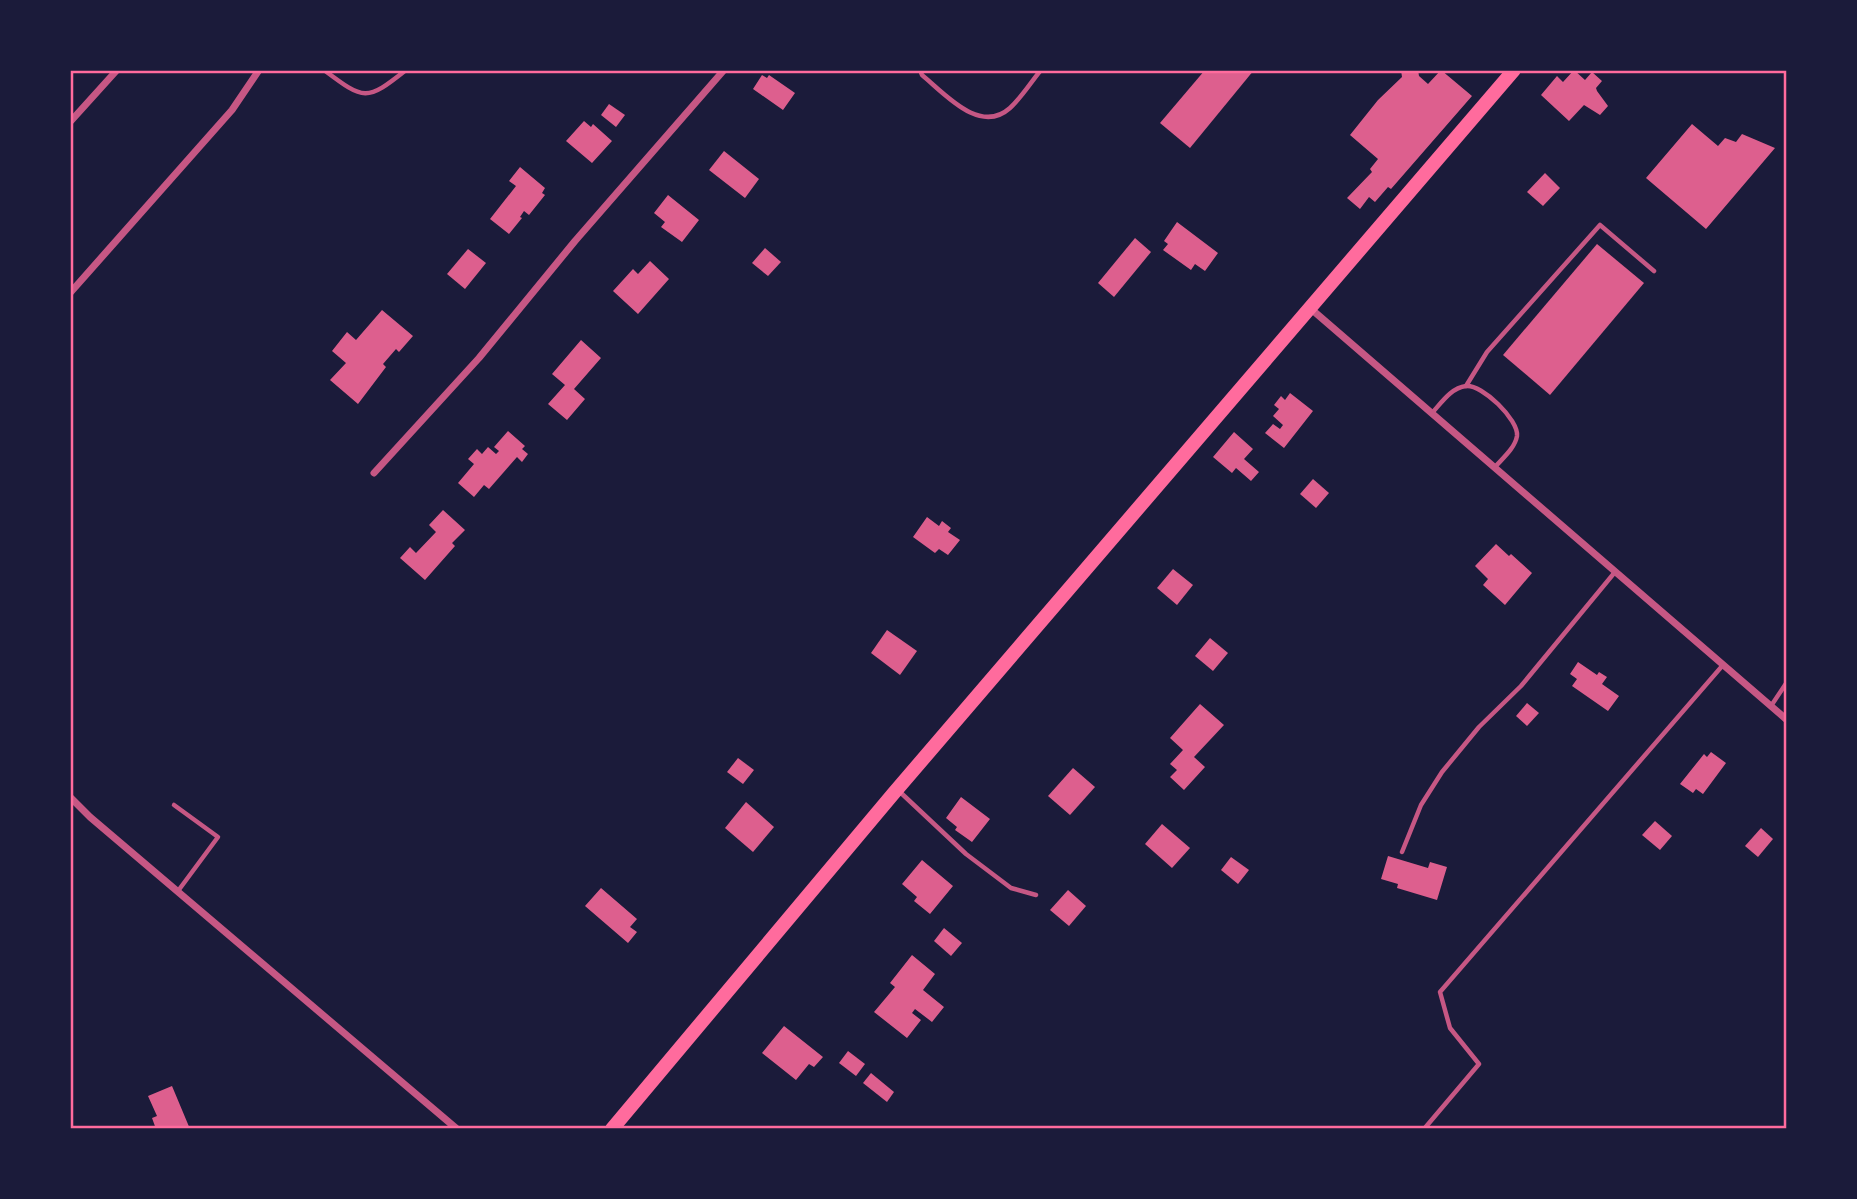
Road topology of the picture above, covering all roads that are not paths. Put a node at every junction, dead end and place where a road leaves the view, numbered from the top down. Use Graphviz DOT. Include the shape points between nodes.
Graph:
graph roads {
  1 [pos="117,70"];
  2 [pos="259,70"];
  3 [pos="324,70"];
  4 [pos="405,70"];
  5 [pos="724,70"];
  6 [pos="920,70"];
  7 [pos="1041,70"];
  8 [pos="1514,70"];
  9 [pos="70,122"];
  10 [pos="1654,271"];
  11 [pos="70,293"];
  12 [pos="1310,309"];
  13 [pos="1466,386"];
  14 [pos="1432,414"];
  15 [pos="1494,468"];
  16 [pos="374,473"];
  17 [pos="1615,572"];
  18 [pos="1723,665"];
  19 [pos="1787,682"];
  20 [pos="1771,706"];
  21 [pos="1787,720"];
  22 [pos="897,789"];
  23 [pos="70,797"];
  24 [pos="174,805"];
  25 [pos="1402,852"];
  26 [pos="177,891"];
  27 [pos="1037,895"];
  28 [pos="457,1129"];
  29 [pos="612,1129"];
  30 [pos="1424,1129"];
  1 -- 9 [label="street"];
  2 -- 11 [label="street" via="232,110"];
  3 -- 4 [label="lane" via="363,94 375,93"];
  5 -- 16 [label="street" via="479,358"];
  6 -- 7 [label="lane" via="963,109 991,118 1010,108"];
  8 -- 12 [label="main road"];
  10 -- 13 [label="lane" via="1600,225 1487,352"];
  12 -- 14 [label="street"];
  12 -- 22 [label="main road"];
  13 -- 14 [label="lane" via="1451,392"];
  13 -- 15 [label="lane" via="1481,389 1515,423 1517,436 1512,447"];
  14 -- 15 [label="street"];
  15 -- 17 [label="street"];
  17 -- 18 [label="street"];
  17 -- 25 [label="lane" via="1442,772 1421,804"];
  18 -- 20 [label="street"];
  18 -- 30 [label="lane" via="1440,992 1450,1028 1479,1064"];
  19 -- 20 [label="lane"];
  20 -- 21 [label="street"];
  22 -- 27 [label="lane" via="1011,888"];
  22 -- 29 [label="main road"];
  23 -- 26 [label="street"];
  24 -- 26 [label="lane" via="218,837"];
  26 -- 28 [label="street"];
}
